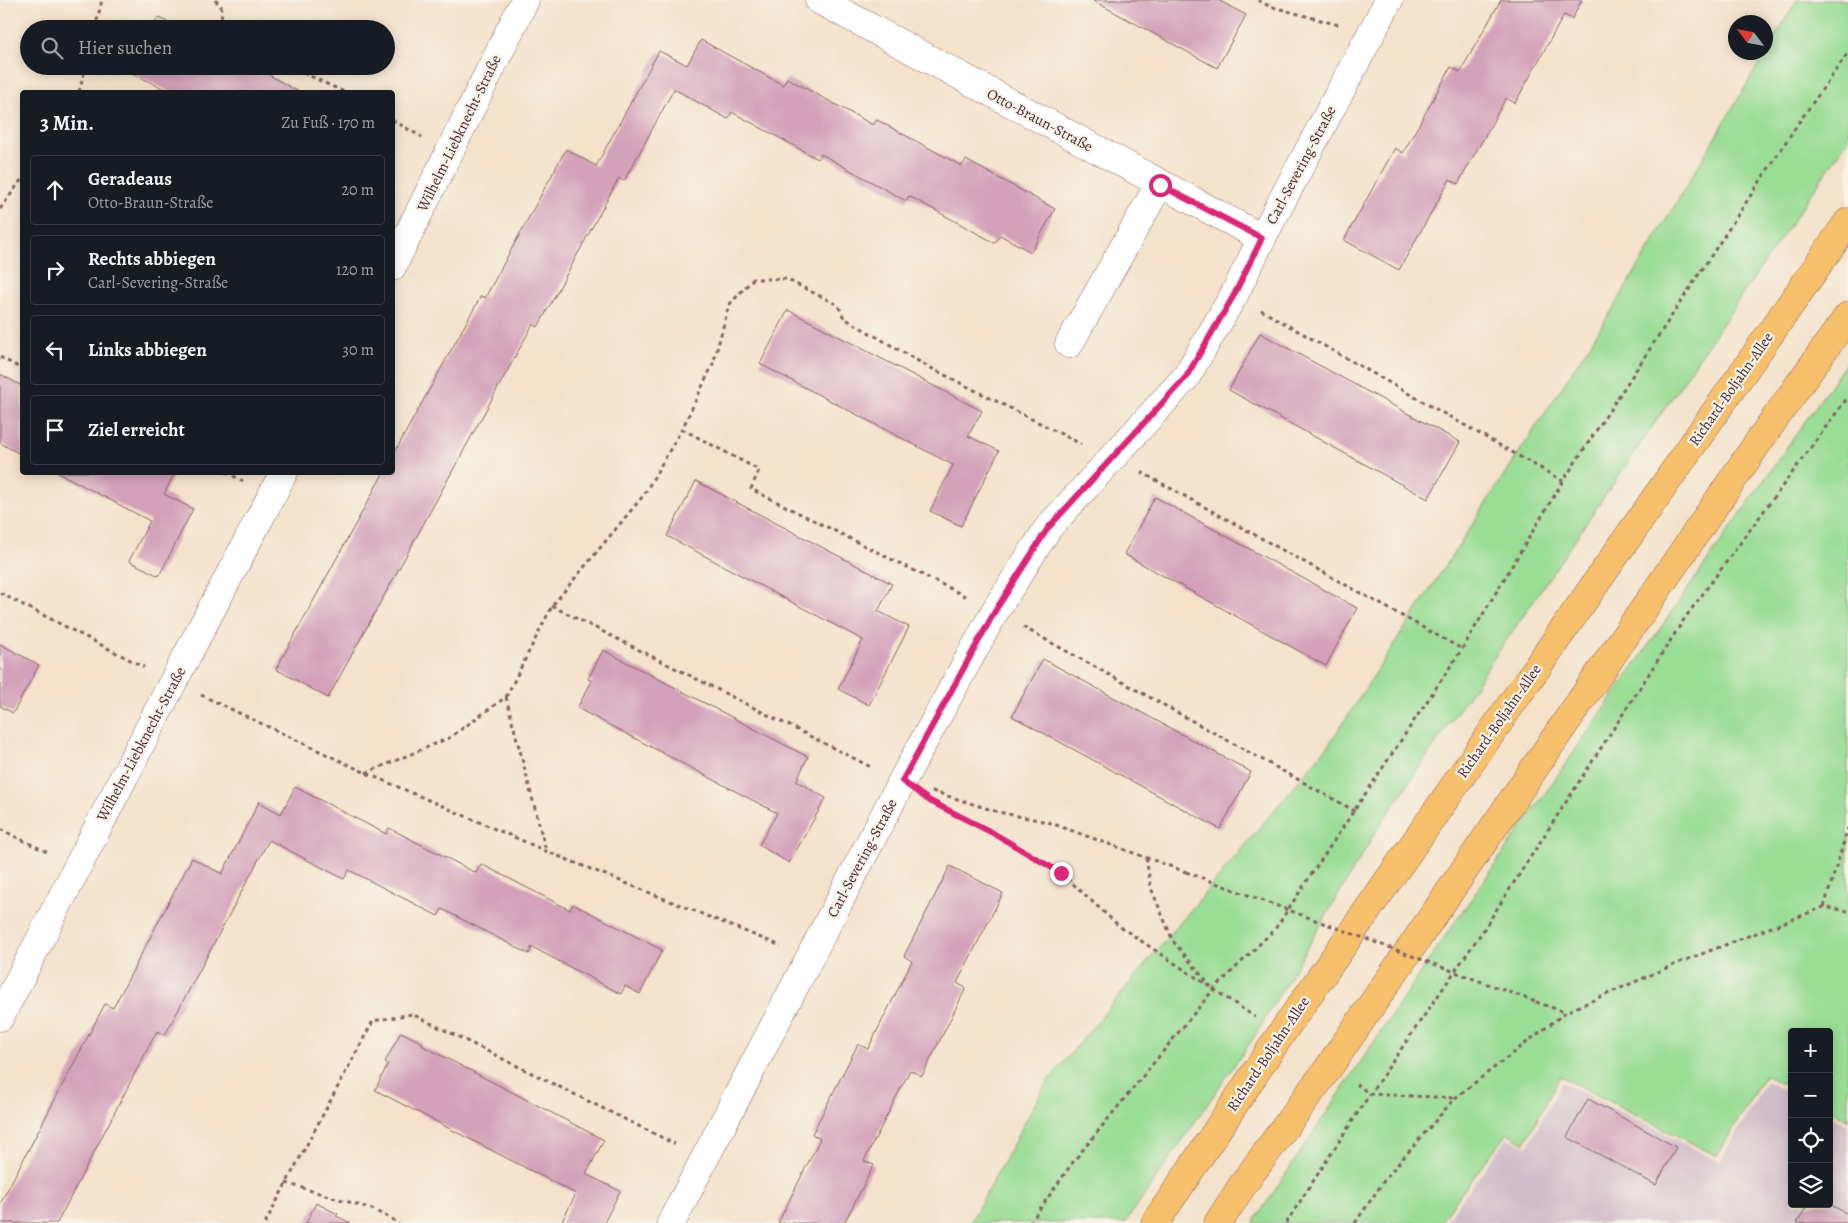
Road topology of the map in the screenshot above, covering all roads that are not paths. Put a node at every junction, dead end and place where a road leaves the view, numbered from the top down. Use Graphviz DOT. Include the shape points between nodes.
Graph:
graph roads {
  1 [pos="525,0"];
  2 [pos="819,0"];
  3 [pos="1389,0"];
  4 [pos="1160,185"];
  5 [pos="1848,222"];
  6 [pos="1262,238"];
  7 [pos="395,261"];
  8 [pos="1848,316"];
  9 [pos="1069,344"];
  10 [pos="282,475"];
  11 [pos="0,1017"];
  12 [pos="671,1223"];
  13 [pos="1155,1223"];
  14 [pos="1218,1223"];
  1 -- 7 [label="street, Wilhelm-Liebknecht-Straße"];
  2 -- 4 [label="street, Otto-Braun-Straße"];
  3 -- 6 [label="street, Carl-Severing-Straße"];
  4 -- 6 [label="street, Otto-Braun-Straße"];
  4 -- 9 [label="street"];
  5 -- 13 [label="main road, Richard-Boljahn-Allee" via="1286,1027"];
  6 -- 12 [label="street, Carl-Severing-Straße" via="1234,295 1186,377 1048,528 995,611 902,781"];
  8 -- 14 [label="main road"];
  10 -- 11 [label="street, Wilhelm-Liebknecht-Straße"];
}
